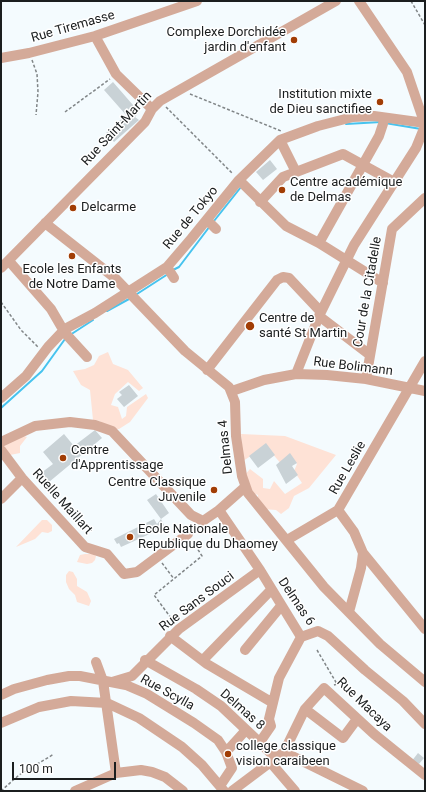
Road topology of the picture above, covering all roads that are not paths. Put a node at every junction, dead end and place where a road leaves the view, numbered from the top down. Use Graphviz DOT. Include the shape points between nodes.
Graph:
graph roads {
  1 [pos="197,1"];
  2 [pos="336,1"];
  3 [pos="359,1"];
  4 [pos="95,36"];
  5 [pos="1,58"];
  6 [pos="152,109"];
  7 [pos="383,124"];
  8 [pos="424,126"];
  9 [pos="280,140"];
  10 [pos="363,164"];
  11 [pos="296,172"];
  12 [pos="239,180"];
  13 [pos="394,182"];
  14 [pos="425,198"];
  15 [pos="260,202"];
  16 [pos="45,223"];
  17 [pos="319,243"];
  18 [pos="346,260"];
  19 [pos="10,261"];
  20 [pos="1,268"];
  21 [pos="383,283"];
  22 [pos="131,295"];
  23 [pos="320,314"];
  24 [pos="65,331"];
  25 [pos="370,355"];
  26 [pos="87,357"];
  27 [pos="425,361"];
  28 [pos="207,370"];
  29 [pos="296,374"];
  30 [pos="366,379"];
  31 [pos="409,388"];
  32 [pos="232,391"];
  33 [pos="425,391"];
  34 [pos="1,398"];
  35 [pos="1,442"];
  36 [pos="1,450"];
  37 [pos="22,478"];
  38 [pos="245,487"];
  39 [pos="1,499"];
  40 [pos="219,510"];
  41 [pos="338,510"];
  42 [pos="188,534"];
  43 [pos="287,540"];
  44 [pos="363,553"];
  45 [pos="260,570"];
  46 [pos="271,590"];
  47 [pos="281,606"];
  48 [pos="349,612"];
  49 [pos="425,629"];
  50 [pos="170,636"];
  51 [pos="301,637"];
  52 [pos="246,650"];
  53 [pos="145,660"];
  54 [pos="203,660"];
  55 [pos="96,662"];
  56 [pos="108,682"];
  57 [pos="425,682"];
  58 [pos="1,695"];
  59 [pos="107,703"];
  60 [pos="272,703"];
  61 [pos="305,709"];
  62 [pos="357,719"];
  63 [pos="1,723"];
  64 [pos="425,724"];
  65 [pos="246,730"];
  66 [pos="260,742"];
  67 [pos="226,752"];
  68 [pos="284,752"];
  69 [pos="273,761"];
  70 [pos="116,773"];
  71 [pos="425,774"];
  72 [pos="222,788"];
  73 [pos="85,789"];
  74 [pos="75,791"];
  75 [pos="183,791"];
  76 [pos="232,791"];
  77 [pos="295,791"];
  78 [pos="363,791"];
  1 -- 4 [label="street, Rue Tiremasse"];
  2 -- 6 [label="street, Rue Saint-Martin" via="160,101"];
  3 -- 8 [label="street" via="407,72"];
  4 -- 5 [label="street, Rue Tiremasse"];
  4 -- 6 [label="street" via="116,74"];
  6 -- 16 [label="street, Rue Saint-Martin" via="145,122"];
  7 -- 10 [label="street"];
  8 -- 9 [label="street, Rue de Tokyo" via="374,116 353,117"];
  8 -- 13 [label="street" via="416,148"];
  9 -- 11 [label="street"];
  9 -- 12 [label="street, Rue de Tokyo"];
  10 -- 11 [label="street" via="343,154"];
  10 -- 13 [label="street"];
  10 -- 17 [label="street"];
  11 -- 15 [label="street" via="283,177"];
  12 -- 15 [label="street"];
  12 -- 22 [label="street, Rue de Tokyo" via="211,224 170,271"];
  13 -- 18 [label="street"];
  14 -- 21 [label="street, Cour de la Citadelle" via="392,229"];
  15 -- 17 [label="street" via="286,226"];
  16 -- 19 [label="street, Rue Saint-Martin"];
  16 -- 22 [label="street" via="115,278"];
  17 -- 18 [label="street"];
  18 -- 21 [label="street"];
  18 -- 23 [label="street"];
  19 -- 20 [label="street, Rue Saint-Martin"];
  19 -- 24 [label="street" via="51,308"];
  21 -- 25 [label="street, Cour de la Citadelle"];
  22 -- 24 [label="street, Rue de Tokyo"];
  22 -- 28 [label="street"];
  23 -- 25 [label="street"];
  23 -- 28 [label="street" via="289,278 283,276 277,280"];
  23 -- 29 [label="street"];
  24 -- 26 [label="street"];
  24 -- 34 [label="street, Rue de Tokyo" via="44,352 26,376"];
  25 -- 30 [label="street, Cour de la Citadelle"];
  27 -- 31 [label="street, Rue Leslie"];
  28 -- 32 [label="street"];
  29 -- 30 [label="street, Rue Bolimann"];
  29 -- 32 [label="street, Rue Bolimann" via="264,380"];
  30 -- 31 [label="street, Rue Bolimann"];
  31 -- 33 [label="street, Rue Bolimann"];
  31 -- 41 [label="street, Rue Leslie"];
  32 -- 38 [label="street, Delmas 4" via="236,436"];
  35 -- 40 [label="street" via="35,426 70,422 95,425 112,431 190,515 203,521"];
  36 -- 37 [label="street, Ruelle Maillart"];
  37 -- 39 [label="street"];
  37 -- 42 [label="street, Ruelle Maillart" via="85,547 107,554 124,574 137,572"];
  38 -- 40 [label="street"];
  38 -- 43 [label="street, Delmas 4"];
  40 -- 45 [label="street, Delmas 6"];
  41 -- 43 [label="street, Rue Leslie"];
  41 -- 44 [label="street" via="354,532"];
  43 -- 48 [label="street, Delmas 4" via="324,587"];
  44 -- 48 [label="street"];
  44 -- 49 [label="street"];
  45 -- 46 [label="street, Delmas 6"];
  45 -- 50 [label="street, Rue Sans Souci"];
  46 -- 47 [label="street, Delmas 6"];
  46 -- 54 [label="street"];
  47 -- 51 [label="street, Delmas 6"];
  47 -- 52 [label="street"];
  48 -- 57 [label="street, Delmas 4" via="380,644"];
  50 -- 53 [label="street, Rue Sans Souci"];
  50 -- 54 [label="street"];
  51 -- 60 [label="street" via="279,678"];
  51 -- 64 [label="street, Delmas 6" via="318,631 328,636 403,701"];
  53 -- 56 [label="street, Rue Sans Souci" via="132,676"];
  53 -- 65 [label="street, Delmas 8" via="221,706"];
  54 -- 60 [label="street"];
  55 -- 56 [label="street"];
  56 -- 58 [label="street, Rue Scylla" via="69,676 41,681"];
  56 -- 59 [label="street"];
  56 -- 67 [label="street, Rue Scylla" via="126,685 147,694 218,740"];
  59 -- 63 [label="street" via="71,701 39,707"];
  59 -- 70 [label="street"];
  59 -- 72 [label="street" via="139,718 177,744 202,765"];
  60 -- 66 [label="street" via="269,719 271,726"];
  61 -- 62 [label="street" via="343,738"];
  61 -- 62 [label="street, Rue Macaya" via="324,688"];
  61 -- 68 [label="street"];
  62 -- 71 [label="street, Rue Macaya"];
  65 -- 66 [label="street, Delmas 8"];
  65 -- 67 [label="street"];
  66 -- 69 [label="street, Delmas 8"];
  67 -- 72 [label="street, Rue Scylla" via="232,768"];
  68 -- 69 [label="street"];
  68 -- 78 [label="street"];
  69 -- 76 [label="street"];
  69 -- 77 [label="street, Delmas 8"];
  70 -- 73 [label="street"];
  70 -- 75 [label="street" via="141,770 152,772 165,777"];
  73 -- 74 [label="street"];
}
